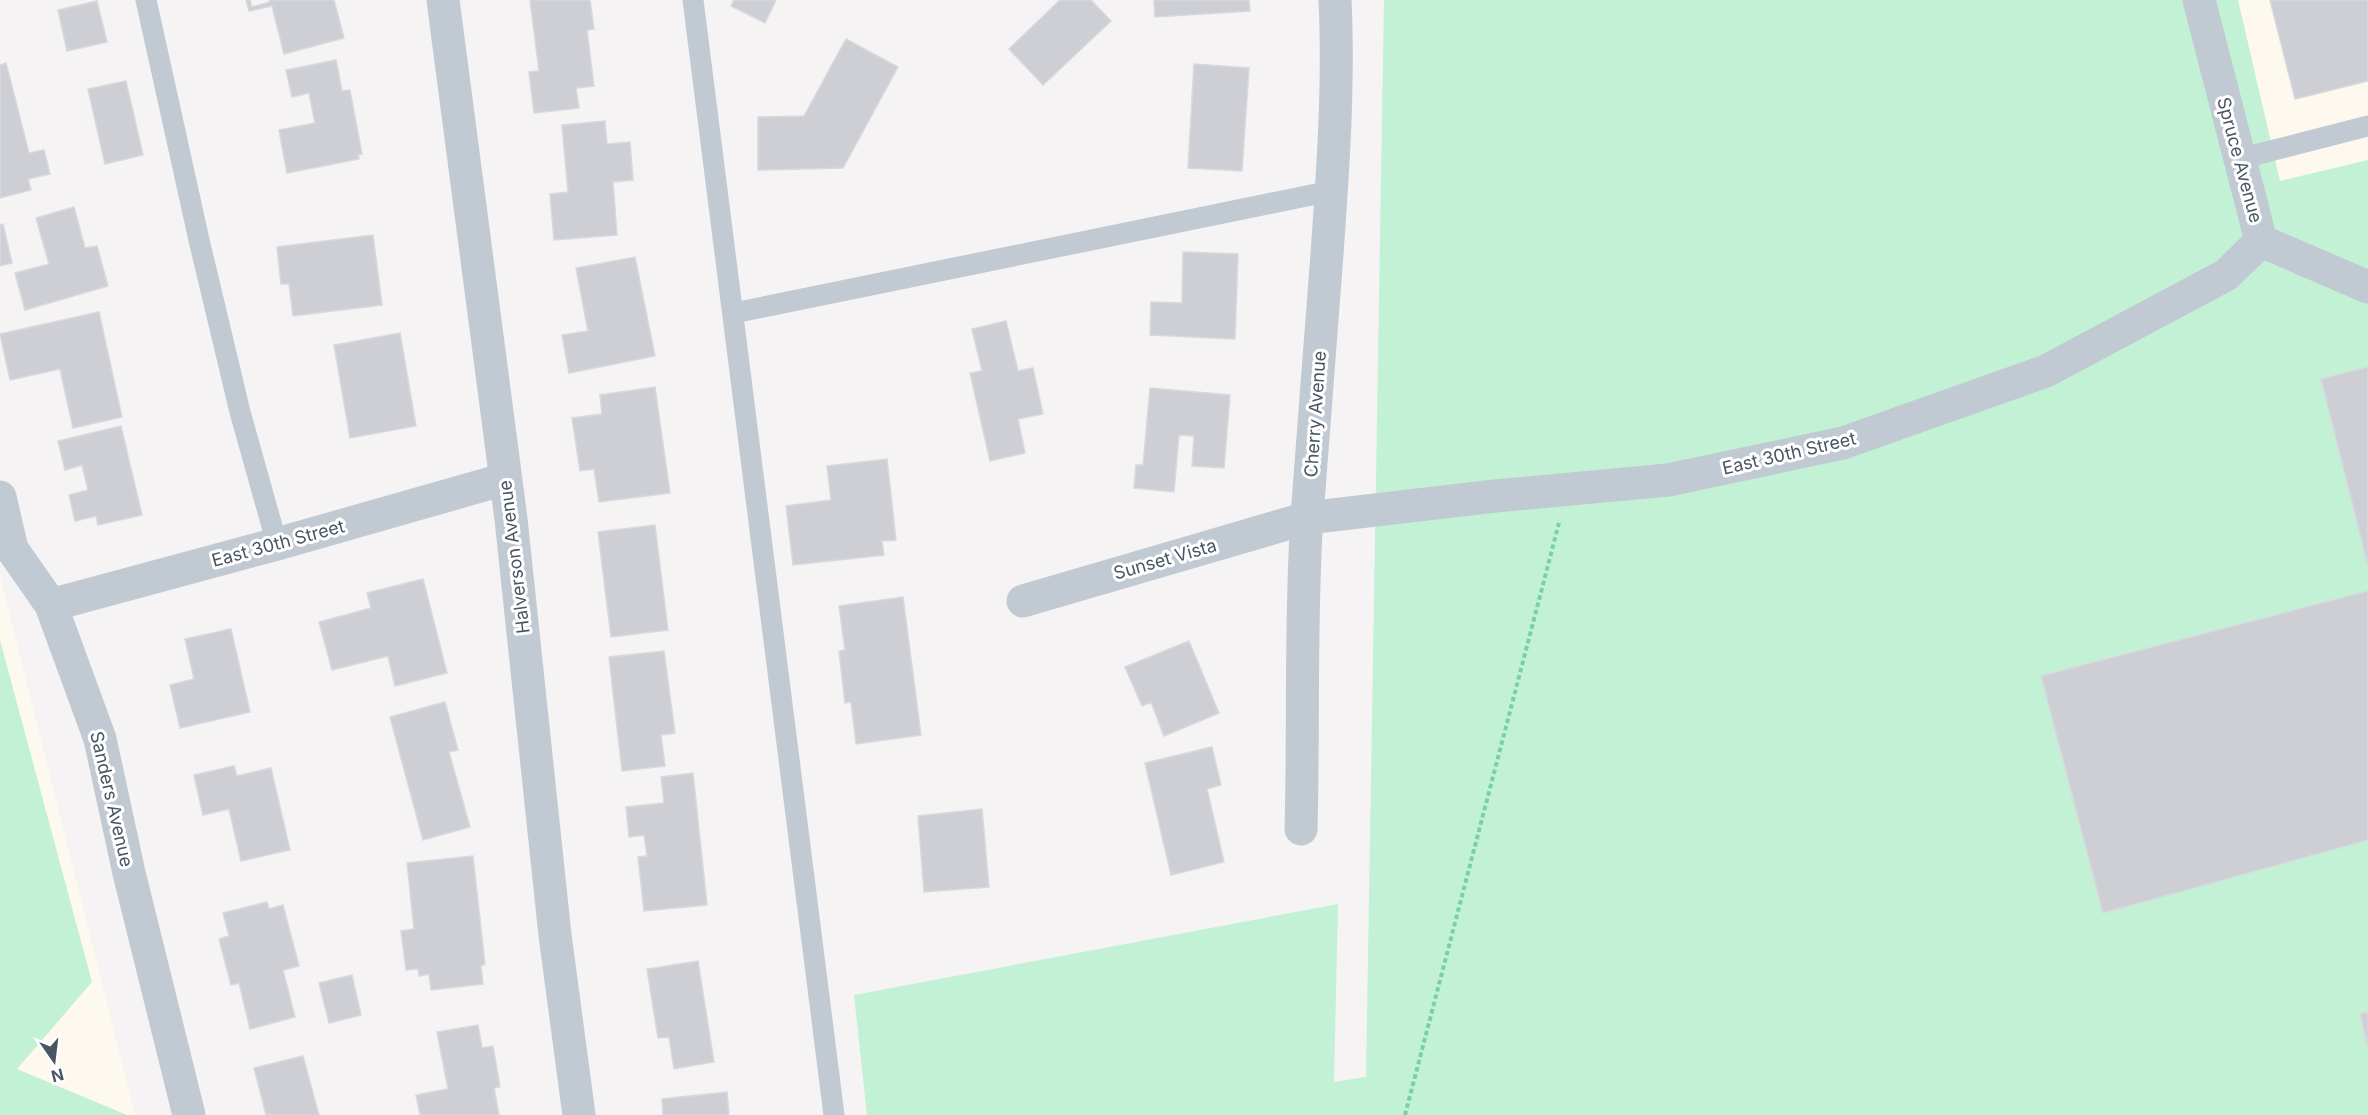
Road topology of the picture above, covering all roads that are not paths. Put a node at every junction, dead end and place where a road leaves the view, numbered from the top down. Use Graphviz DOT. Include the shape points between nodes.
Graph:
graph roads {
  1 [pos="146,0"];
  2 [pos="443,0"];
  3 [pos="693,0"];
  4 [pos="1335,0"];
  5 [pos="2199,0"];
  6 [pos="2368,126"];
  7 [pos="2240,159"];
  8 [pos="1332,191"];
  9 [pos="2261,241"];
  10 [pos="2368,287"];
  11 [pos="734,313"];
  12 [pos="506,479"];
  13 [pos="0,497"];
  14 [pos="1307,518"];
  15 [pos="277,544"];
  16 [pos="1023,601"];
  17 [pos="51,605"];
  18 [pos="1301,829"];
  19 [pos="189,1115"];
  20 [pos="579,1115"];
  21 [pos="834,1115"];
  1 -- 15 [label="lane" via="240,412"];
  2 -- 12 [label="street, Halverson Avenue"];
  3 -- 11 [label="lane"];
  4 -- 8 [label="street, Cherry Avenue"];
  5 -- 7 [label="street, Spruce Avenue"];
  6 -- 7 [label="lane"];
  7 -- 9 [label="street, Spruce Avenue"];
  8 -- 11 [label="lane"];
  8 -- 14 [label="street, Cherry Avenue"];
  9 -- 10 [label="street, Spruce Avenue"];
  9 -- 14 [label="street, East 30th Street" via="2226,275 2046,371 1843,443 1668,480"];
  11 -- 21 [label="lane"];
  12 -- 15 [label="street, East 30th Street"];
  12 -- 20 [label="street, Halverson Avenue" via="555,935"];
  13 -- 17 [label="street, Sanders Avenue" via="12,549"];
  14 -- 16 [label="street, Sunset Vista"];
  14 -- 18 [label="street, Cherry Avenue"];
  15 -- 17 [label="street, East 30th Street"];
  17 -- 19 [label="street, Sanders Avenue" via="100,739"];
}
